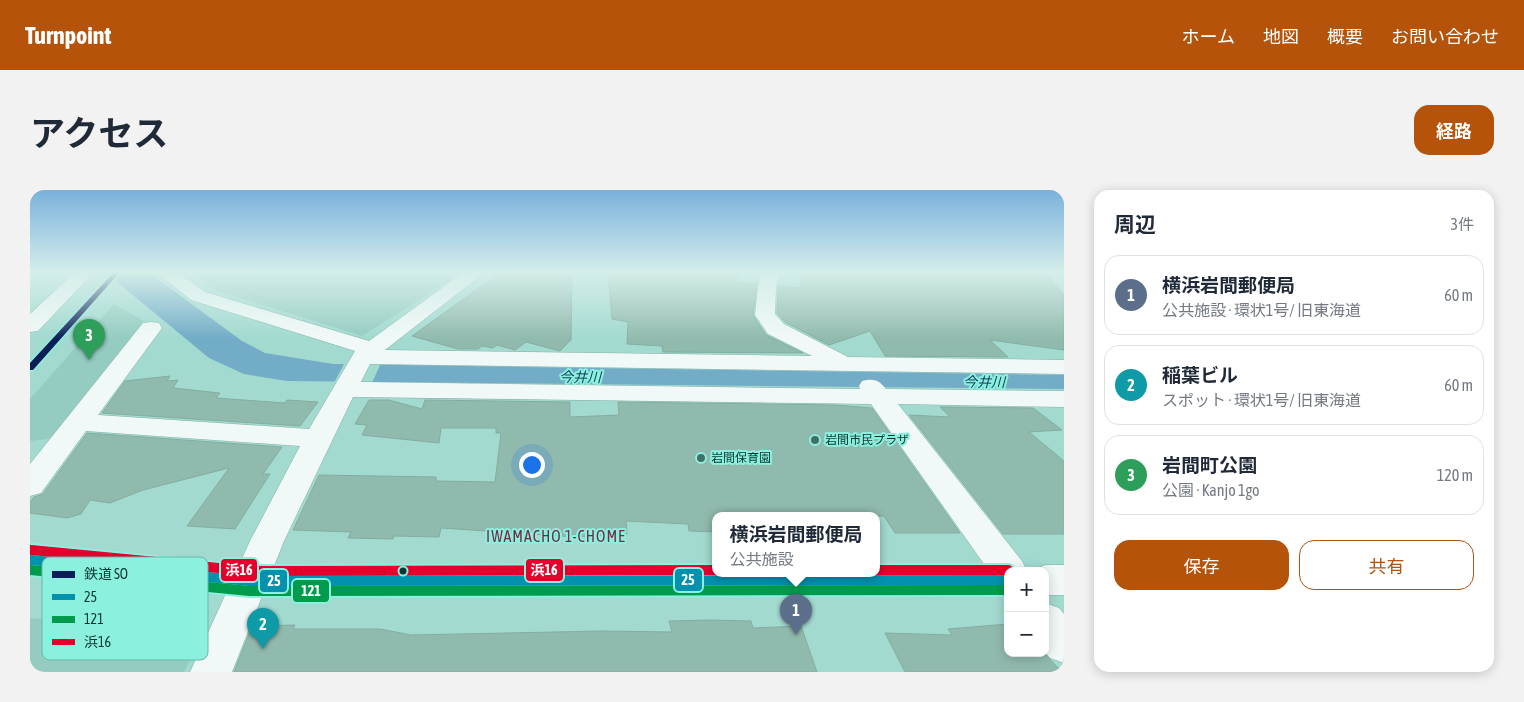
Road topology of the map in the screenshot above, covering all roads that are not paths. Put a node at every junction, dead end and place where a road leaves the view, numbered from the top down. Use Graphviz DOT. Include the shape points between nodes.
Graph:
graph roads {
  1 [pos="62,294"];
  2 [pos="196,294"];
  3 [pos="446,294"];
  4 [pos="766,294"];
  5 [pos="30,326"];
  6 [pos="151,328"];
  7 [pos="367,353"];
  8 [pos="850,364"];
  9 [pos="1064,367"];
  10 [pos="344,389"];
  11 [pos="879,396"];
  12 [pos="1064,399"];
  13 [pos="80,422"];
  14 [pos="318,438"];
  15 [pos="30,484"];
  16 [pos="1006,567"];
  17 [pos="208,579"];
  18 [pos="1004,580"];
  19 [pos="1049,580"];
  20 [pos="1064,580"];
  21 [pos="250,582"];
  22 [pos="1049,625"];
  23 [pos="1064,645"];
  24 [pos="211,672"];
  1 -- 5 [label="street"];
  2 -- 7 [label="street"];
  3 -- 7 [label="street"];
  4 -- 8 [label="street" via="765,315 776,329"];
  6 -- 13 [label="street"];
  7 -- 8 [label="street"];
  7 -- 10 [label="street"];
  8 -- 9 [label="street"];
  8 -- 11 [label="street"];
  10 -- 11 [label="street"];
  10 -- 14 [label="street"];
  11 -- 12 [label="street"];
  11 -- 16 [label="street"];
  13 -- 14 [label="street"];
  13 -- 15 [label="street"];
  14 -- 21 [label="street" via="267,540"];
  17 -- 21 [label="street"];
  18 -- 21 [label="street"];
  19 -- 20 [label="street"];
  21 -- 24 [label="street"];
  22 -- 23 [label="street"];
}
